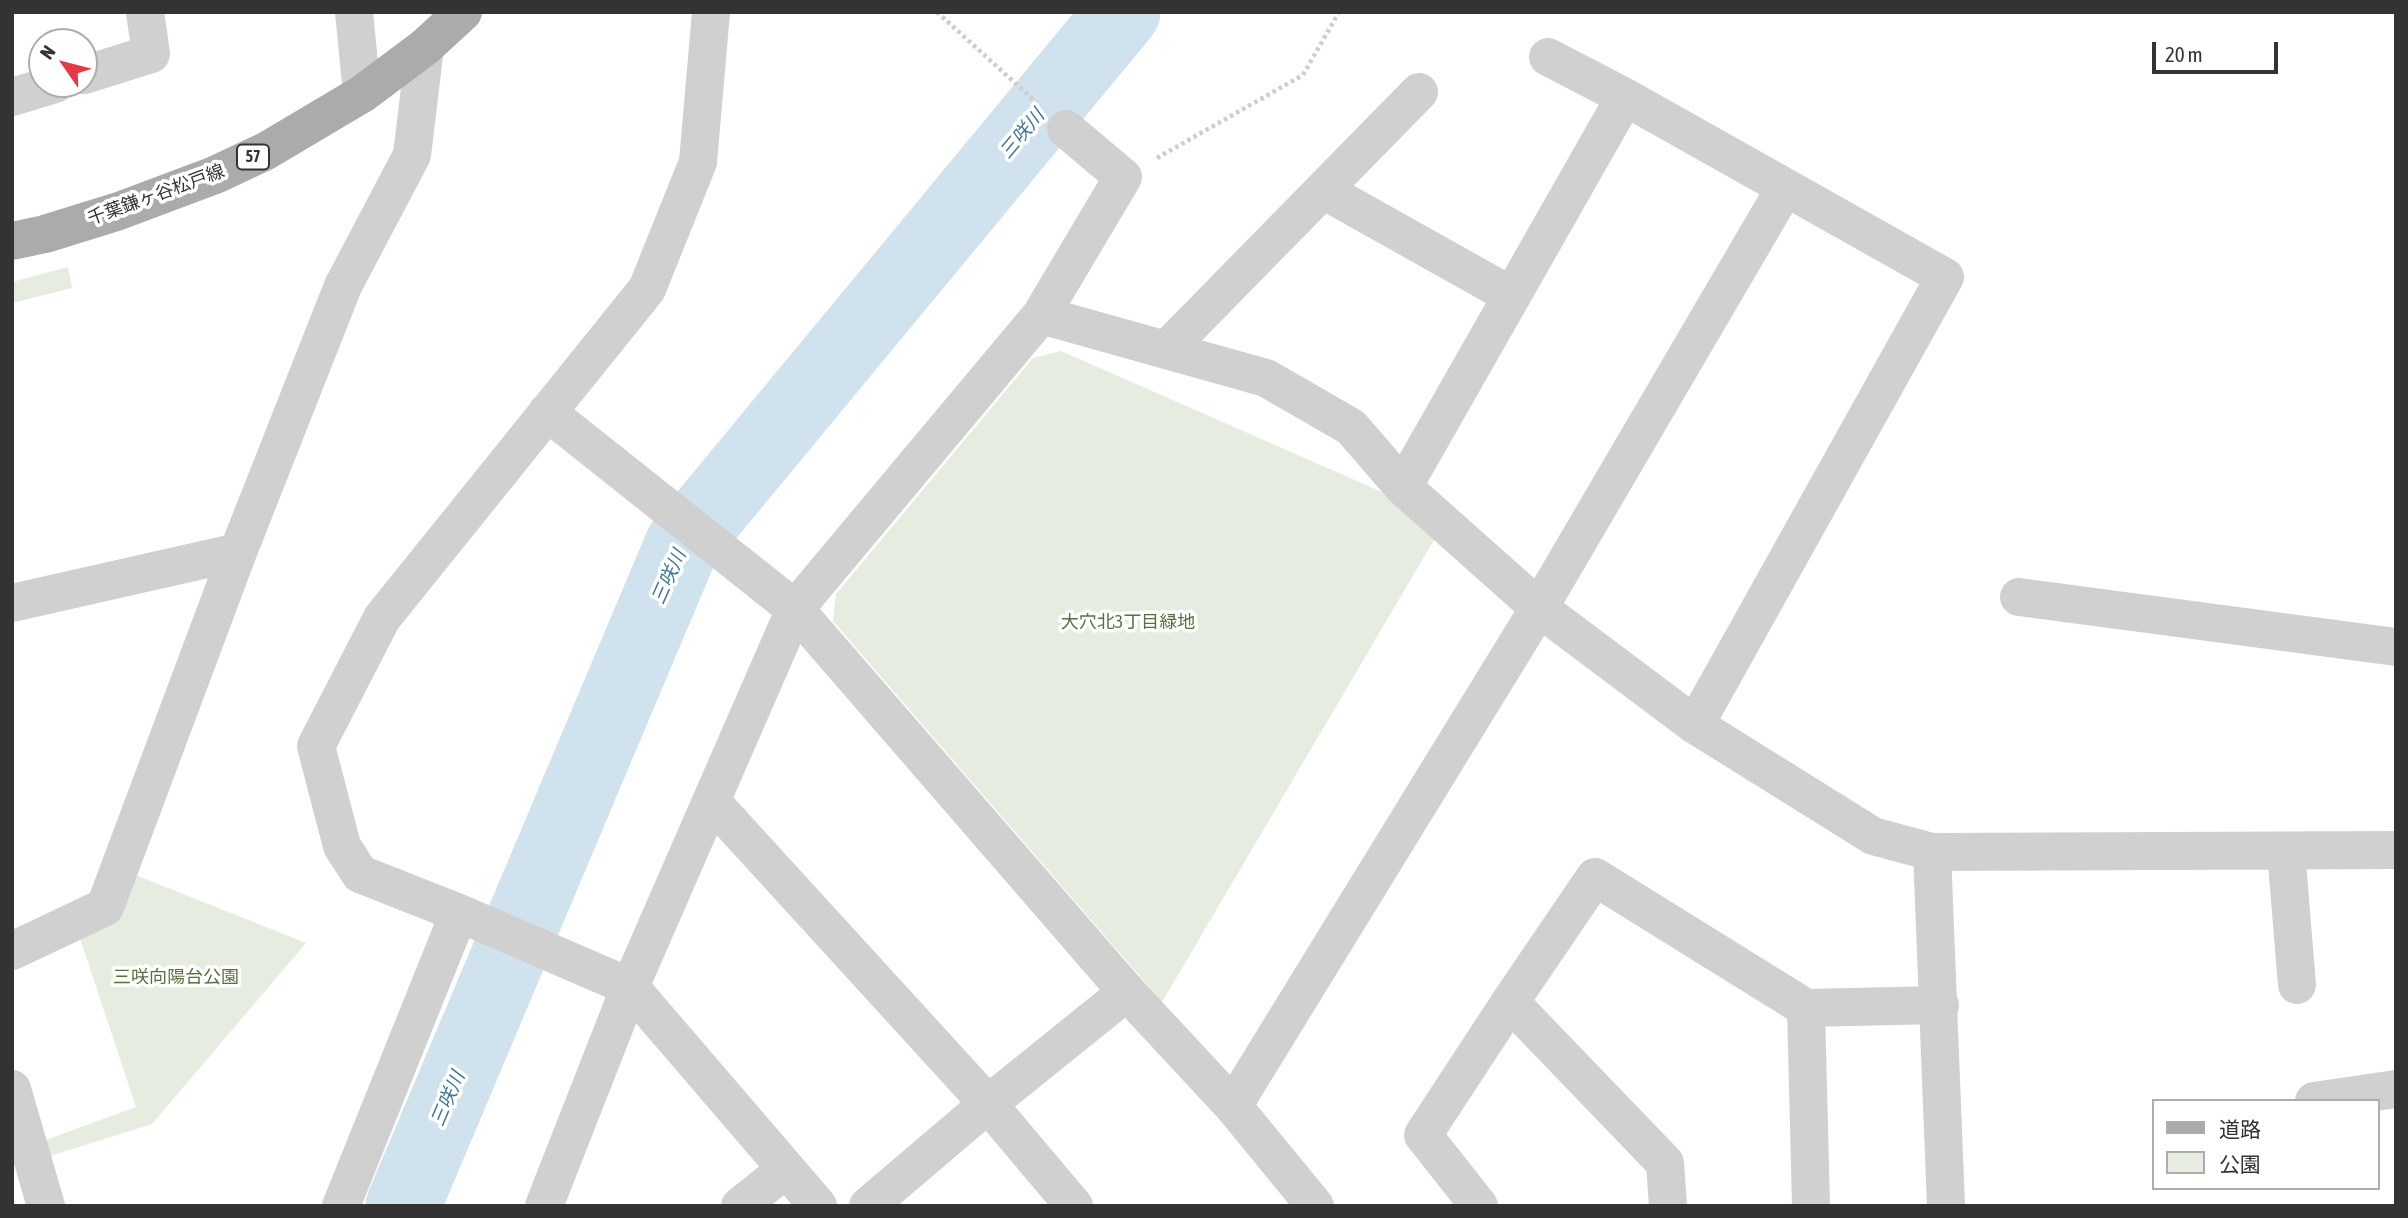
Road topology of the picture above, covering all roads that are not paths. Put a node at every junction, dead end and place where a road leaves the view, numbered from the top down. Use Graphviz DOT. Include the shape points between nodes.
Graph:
graph roads {
  1 [pos="145,12"];
  2 [pos="354,12"];
  3 [pos="464,12"];
  4 [pos="711,12"];
  5 [pos="425,47"];
  6 [pos="1548,57"];
  7 [pos="98,71"];
  8 [pos="1419,92"];
  9 [pos="362,94"];
  10 [pos="1625,97"];
  11 [pos="1066,129"];
  12 [pos="1785,187"];
  13 [pos="1324,190"];
  14 [pos="12,241"];
  15 [pos="1512,296"];
  16 [pos="1041,315"];
  17 [pos="1166,350"];
  18 [pos="547,412"];
  19 [pos="1403,487"];
  20 [pos="238,552"];
  21 [pos="2019,597"];
  22 [pos="12,603"];
  23 [pos="1539,608"];
  24 [pos="795,609"];
  25 [pos="2396,647"];
  26 [pos="1695,725"];
  27 [pos="712,802"];
  28 [pos="2396,850"];
  29 [pos="2286,851"];
  30 [pos="1932,852"];
  31 [pos="459,913"];
  32 [pos="12,951"];
  33 [pos="2298,985"];
  34 [pos="630,987"];
  35 [pos="1127,992"];
  36 [pos="1510,1002"];
  37 [pos="1940,1005"];
  38 [pos="1806,1008"];
  39 [pos="12,1088"];
  40 [pos="2396,1089"];
  41 [pos="2328,1099"];
  42 [pos="988,1104"];
  43 [pos="1233,1106"];
  44 [pos="785,1170"];
  45 [pos="32,1186"];
  46 [pos="341,1206"];
  47 [pos="544,1206"];
  48 [pos="740,1206"];
  49 [pos="818,1206"];
  50 [pos="868,1206"];
  51 [pos="1074,1206"];
  52 [pos="1315,1206"];
  53 [pos="1479,1206"];
  54 [pos="1668,1206"];
  55 [pos="1811,1206"];
  56 [pos="1946,1206"];
  1 -- 7 [label="street" via="151,54"];
  2 -- 9 [label="street"];
  3 -- 5 [label="main road, 千葉鎌ヶ谷松戸線 / 57"];
  4 -- 18 [label="street" via="698,162 647,289"];
  5 -- 9 [label="main road, 千葉鎌ヶ谷松戸線 / 57"];
  5 -- 20 [label="street" via="412,155 343,286"];
  6 -- 10 [label="street"];
  8 -- 13 [label="street"];
  9 -- 14 [label="main road, 千葉鎌ヶ谷松戸線 / 57" via="215,175 119,211"];
  10 -- 12 [label="street"];
  10 -- 15 [label="street"];
  11 -- 16 [label="street" via="1122,177"];
  12 -- 23 [label="street"];
  12 -- 26 [label="street" via="1945,276"];
  13 -- 15 [label="street"];
  13 -- 17 [label="street"];
  15 -- 19 [label="street"];
  16 -- 17 [label="street"];
  16 -- 24 [label="street"];
  17 -- 19 [label="street" via="1266,378 1351,427"];
  18 -- 24 [label="street"];
  18 -- 31 [label="street" via="382,618 316,746 342,846 360,874"];
  19 -- 23 [label="street"];
  20 -- 22 [label="street"];
  20 -- 32 [label="street" via="105,907"];
  21 -- 25 [label="street"];
  23 -- 26 [label="street"];
  23 -- 43 [label="street"];
  24 -- 27 [label="street"];
  24 -- 35 [label="street"];
  26 -- 30 [label="street" via="1872,836"];
  27 -- 34 [label="street"];
  27 -- 42 [label="street"];
  28 -- 29 [label="street"];
  29 -- 30 [label="street"];
  29 -- 33 [label="street"];
  30 -- 37 [label="street"];
  31 -- 34 [label="street"];
  31 -- 46 [label="street"];
  34 -- 44 [label="street"];
  34 -- 47 [label="street"];
  35 -- 42 [label="street"];
  35 -- 43 [label="street"];
  36 -- 38 [label="street" via="1595,877"];
  36 -- 53 [label="street" via="1423,1135"];
  36 -- 54 [label="street" via="1665,1163"];
  37 -- 38 [label="street"];
  37 -- 56 [label="street"];
  38 -- 55 [label="street"];
  39 -- 45 [label="street"];
  40 -- 41 [label="street"];
  42 -- 50 [label="street"];
  42 -- 51 [label="street"];
  43 -- 52 [label="street"];
  44 -- 48 [label="street"];
  44 -- 49 [label="street"];
}
